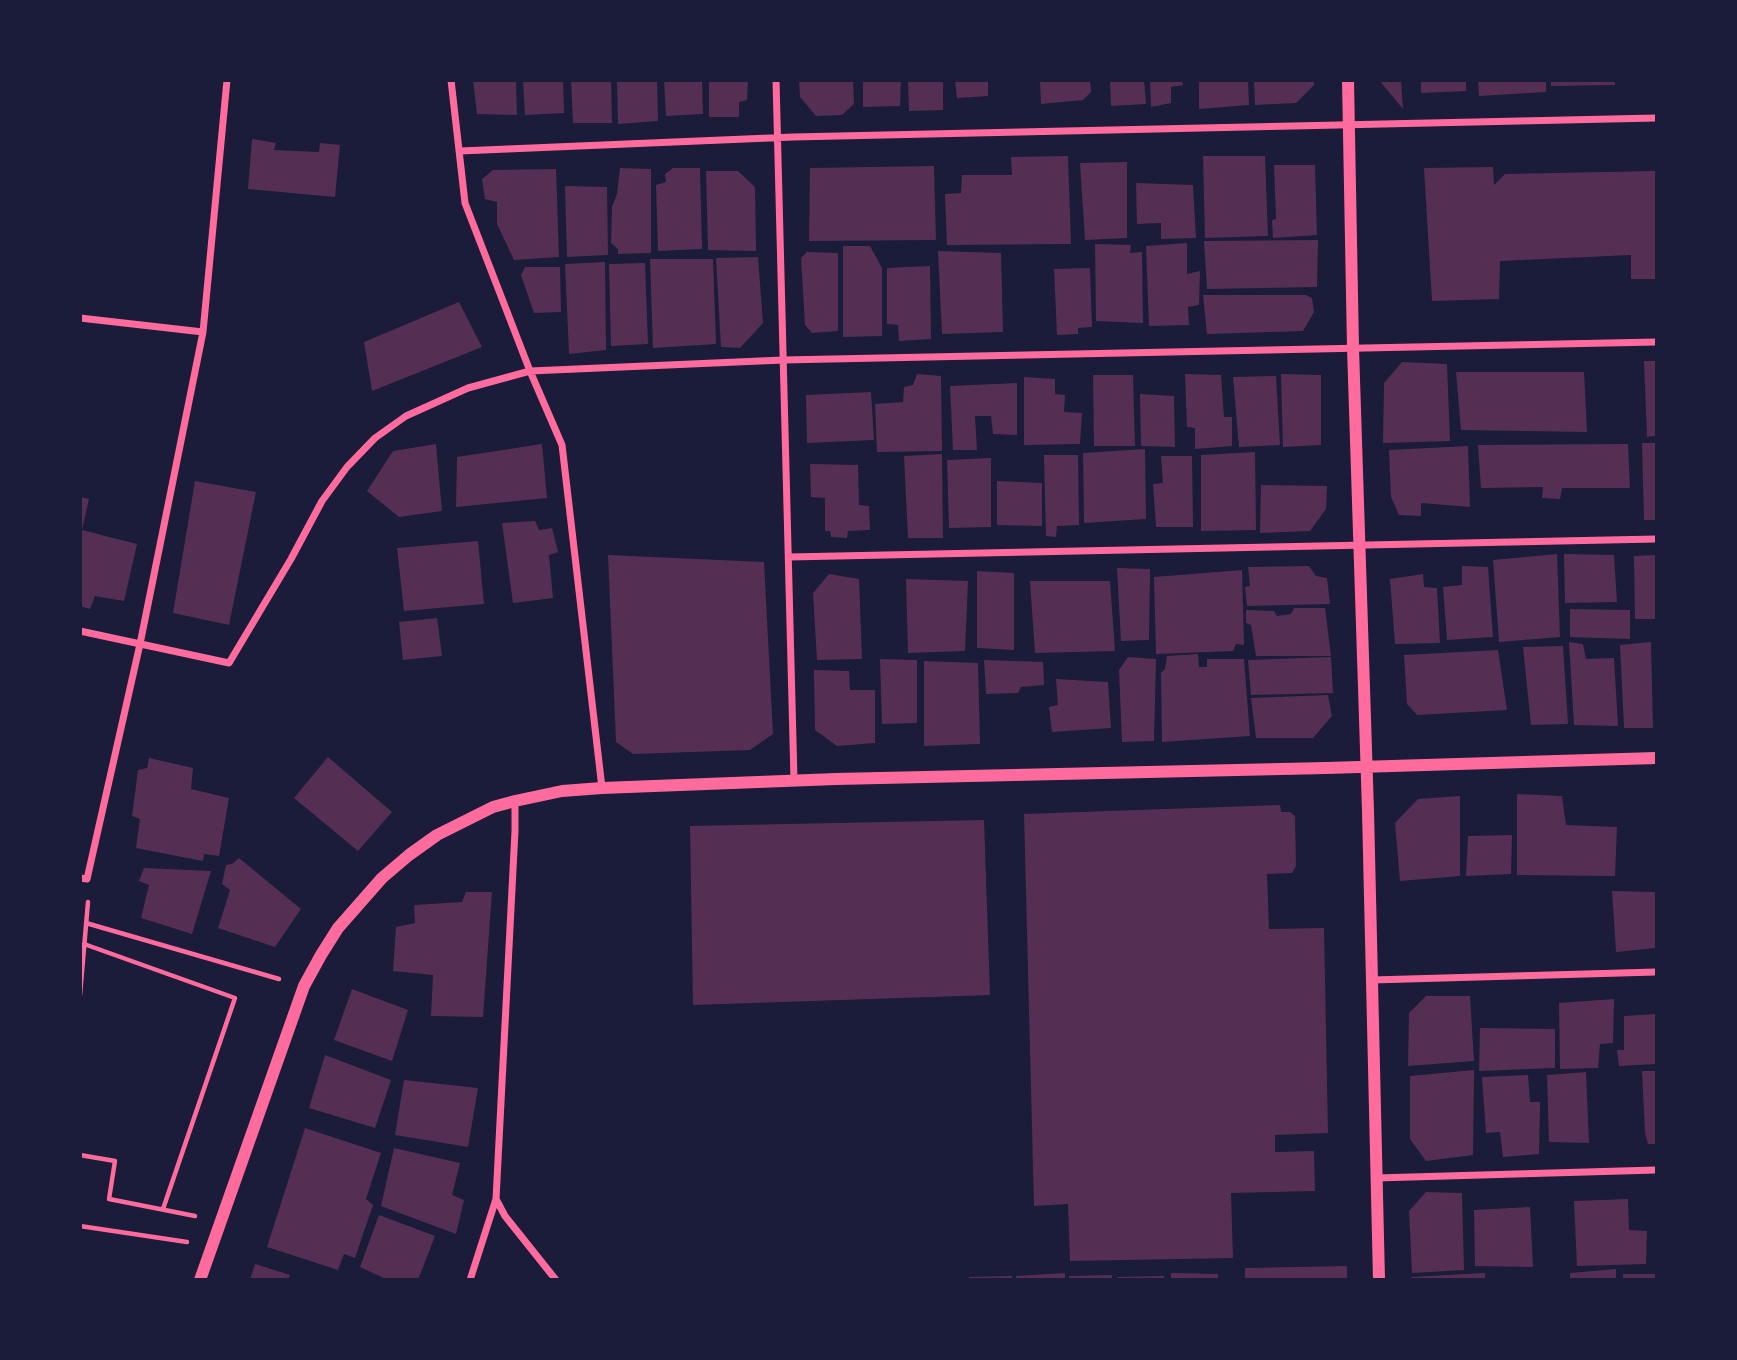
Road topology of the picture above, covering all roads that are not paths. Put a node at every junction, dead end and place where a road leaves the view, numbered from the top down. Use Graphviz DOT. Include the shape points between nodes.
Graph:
graph roads {
  1 [pos="227,80"];
  2 [pos="451,80"];
  3 [pos="776,80"];
  4 [pos="1348,80"];
  5 [pos="1657,118"];
  6 [pos="1350,124"];
  7 [pos="778,138"];
  8 [pos="460,151"];
  9 [pos="80,318"];
  10 [pos="203,331"];
  11 [pos="1657,342"];
  12 [pos="1353,348"];
  13 [pos="783,360"];
  14 [pos="530,371"];
  15 [pos="1657,539"];
  16 [pos="1359,545"];
  17 [pos="789,557"];
  18 [pos="80,631"];
  19 [pos="140,644"];
  20 [pos="1657,758"];
  21 [pos="1367,766"];
  22 [pos="794,780"];
  23 [pos="602,788"];
  24 [pos="515,801"];
  25 [pos="84,879"];
  26 [pos="1657,972"];
  27 [pos="1372,980"];
  28 [pos="1657,1170"];
  29 [pos="1376,1178"];
  30 [pos="496,1199"];
  31 [pos="200,1279"];
  32 [pos="470,1279"];
  33 [pos="556,1279"];
  34 [pos="1379,1279"];
  1 -- 10 [label="street"];
  2 -- 8 [label="street"];
  3 -- 7 [label="street"];
  4 -- 6 [label="street"];
  5 -- 6 [label="street"];
  6 -- 7 [label="street"];
  6 -- 12 [label="street"];
  7 -- 8 [label="street"];
  7 -- 13 [label="street"];
  8 -- 14 [label="street" via="465,203"];
  9 -- 10 [label="street"];
  10 -- 19 [label="street"];
  11 -- 12 [label="street"];
  12 -- 13 [label="street"];
  12 -- 16 [label="street"];
  13 -- 14 [label="street"];
  13 -- 17 [label="street"];
  14 -- 19 [label="street" via="468,388 405,416 375,438 322,501 229,663"];
  14 -- 23 [label="street" via="562,445"];
  15 -- 16 [label="street"];
  16 -- 17 [label="street"];
  16 -- 21 [label="street"];
  17 -- 22 [label="street"];
  18 -- 19 [label="street"];
  19 -- 25 [label="street"];
  20 -- 21 [label="street"];
  21 -- 22 [label="street"];
  21 -- 27 [label="street"];
  22 -- 23 [label="street"];
  23 -- 24 [label="street"];
  24 -- 30 [label="street"];
  24 -- 31 [label="street" via="437,835 409,855 338,928 304,986"];
  26 -- 27 [label="street"];
  27 -- 29 [label="street"];
  28 -- 29 [label="street"];
  29 -- 34 [label="street"];
  30 -- 32 [label="street"];
  30 -- 33 [label="street"];
}
